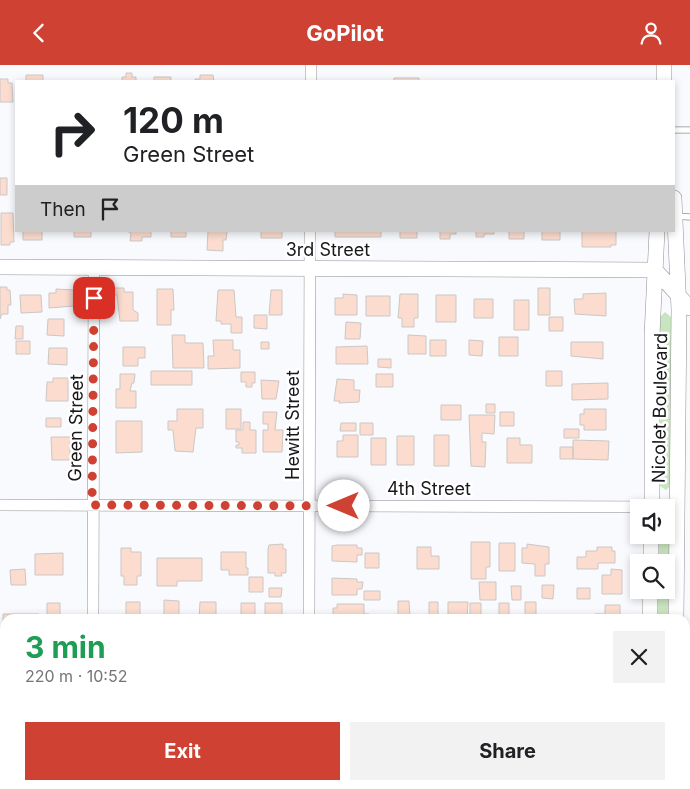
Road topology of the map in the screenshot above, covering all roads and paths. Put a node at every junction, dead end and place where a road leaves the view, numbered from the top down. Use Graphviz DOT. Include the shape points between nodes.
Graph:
graph roads {
  1 [pos="311,65"];
  2 [pos="664,65"];
  3 [pos="311,80"];
  4 [pos="664,80"];
  5 [pos="675,130"];
  6 [pos="690,130"];
  7 [pos="675,200"];
  8 [pos="683,217"];
  9 [pos="310,232"];
  10 [pos="657,232"];
  11 [pos="0,267"];
  12 [pos="94,267"];
  13 [pos="310,269"];
  14 [pos="655,270"];
  15 [pos="677,294"];
  16 [pos="690,308"];
  17 [pos="652,499"];
  18 [pos="0,505"];
  19 [pos="92,505"];
  20 [pos="310,505"];
  21 [pos="630,507"];
  22 [pos="677,507"];
  23 [pos="650,599"];
  24 [pos="93,614"];
  25 [pos="310,614"];
  26 [pos="650,614"];
  27 [pos="676,614"];
  1 -- 3 [label="street"];
  2 -- 4 [label="street"];
  5 -- 6 [label="lane"];
  7 -- 8 [label="street, Nicolet Boulevard"];
  8 -- 15 [label="street, Nicolet Boulevard"];
  9 -- 13 [label="street, Hewitt Street"];
  10 -- 14 [label="street, Nicolet Boulevard"];
  11 -- 12 [label="street, 3rd Street"];
  12 -- 13 [label="street, 3rd Street"];
  12 -- 19 [label="street, Green Street"];
  13 -- 14 [label="street, 3rd Street"];
  13 -- 20 [label="street, Hewitt Street"];
  14 -- 15 [label="street"];
  14 -- 17 [label="street, Nicolet Boulevard"];
  15 -- 16 [label="street"];
  15 -- 22 [label="street, Nicolet Boulevard" via="680,311"];
  18 -- 19 [label="street, 4th Street"];
  19 -- 20 [label="street, 4th Street"];
  19 -- 24 [label="street, Green Street"];
  20 -- 21 [label="street, 4th Street"];
  20 -- 25 [label="street, Hewitt Street"];
  22 -- 27 [label="street, Nicolet Boulevard"];
  23 -- 26 [label="street"];
}
